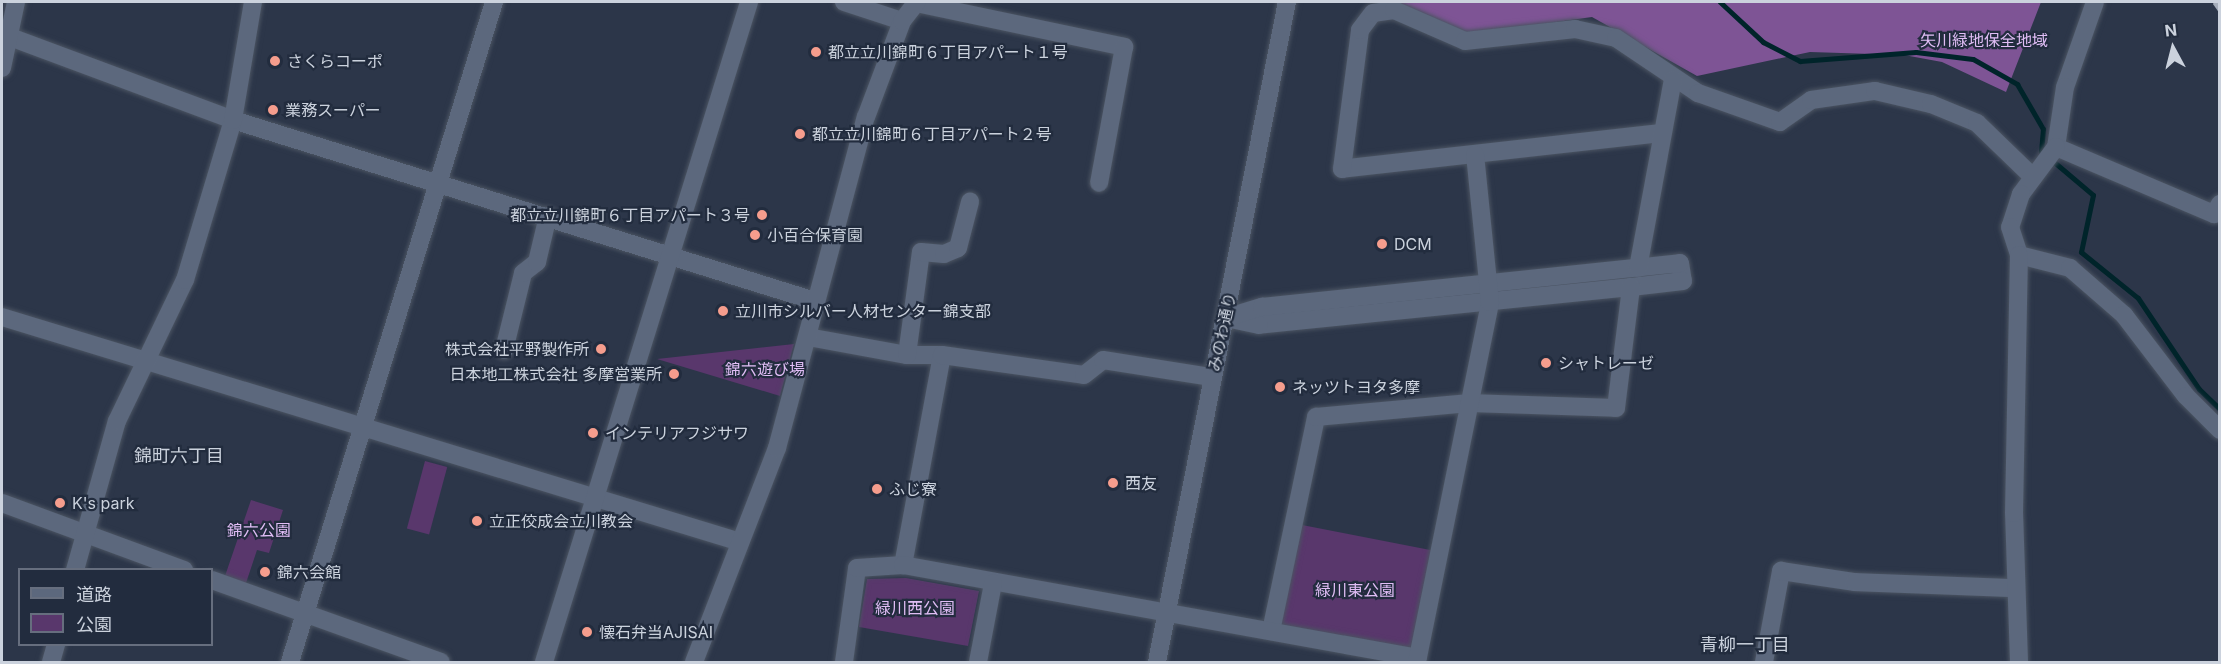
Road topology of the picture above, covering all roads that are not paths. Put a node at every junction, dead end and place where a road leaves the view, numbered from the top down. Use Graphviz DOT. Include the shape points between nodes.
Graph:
graph roads {
  1 [pos="16,2"];
  2 [pos="253,2"];
  3 [pos="494,2"];
  4 [pos="749,2"];
  5 [pos="844,2"];
  6 [pos="916,2"];
  7 [pos="1287,2"];
  8 [pos="2096,2"];
  9 [pos="902,21"];
  10 [pos="6,35"];
  11 [pos="2,68"];
  12 [pos="1673,79"];
  13 [pos="233,120"];
  14 [pos="1661,134"];
  15 [pos="2055,148"];
  16 [pos="1475,155"];
  17 [pos="2037,171"];
  18 [pos="437,181"];
  19 [pos="1099,183"];
  20 [pos="970,202"];
  21 [pos="2220,204"];
  22 [pos="548,216"];
  23 [pos="669,254"];
  24 [pos="2019,255"];
  25 [pos="1638,268"];
  26 [pos="1632,287"];
  27 [pos="1491,293"];
  28 [pos="815,301"];
  29 [pos="2,318"];
  30 [pos="1225,318"];
  31 [pos="808,337"];
  32 [pos="504,350"];
  33 [pos="907,354"];
  34 [pos="942,354"];
  35 [pos="146,360"];
  36 [pos="1212,378"];
  37 [pos="1469,403"];
  38 [pos="363,427"];
  39 [pos="2220,430"];
  40 [pos="594,498"];
  41 [pos="2,503"];
  42 [pos="85,532"];
  43 [pos="737,541"];
  44 [pos="903,565"];
  45 [pos="76,568"];
  46 [pos="178,568"];
  47 [pos="213,580"];
  48 [pos="993,583"];
  49 [pos="2014,588"];
  50 [pos="1167,612"];
  51 [pos="306,615"];
  52 [pos="1271,631"];
  53 [pos="56,646"];
  54 [pos="1340,653"];
  55 [pos="1418,660"];
  56 [pos="51,663"];
  57 [pos="290,663"];
  58 [pos="441,663"];
  59 [pos="544,663"];
  60 [pos="694,663"];
  61 [pos="844,663"];
  62 [pos="978,663"];
  63 [pos="1157,663"];
  64 [pos="1764,663"];
  65 [pos="2019,663"];
  1 -- 10 [label="street"];
  2 -- 13 [label="street"];
  3 -- 18 [label="street"];
  4 -- 23 [label="street"];
  5 -- 9 [label="street"];
  6 -- 9 [label="street"];
  6 -- 19 [label="street" via="1124,47"];
  7 -- 30 [label="street, みのわ通り"];
  8 -- 15 [label="street" via="2065,87"];
  9 -- 28 [label="street" via="847,178"];
  10 -- 11 [label="street"];
  10 -- 13 [label="street"];
  12 -- 14 [label="street"];
  12 -- 16 [label="street" via="1616,38 1575,29 1465,41 1394,10 1373,13 1360,30 1342,169"];
  12 -- 17 [label="street" via="1780,122 1811,100 1875,91 1931,104 1977,123"];
  13 -- 18 [label="street"];
  13 -- 35 [label="street" via="185,280"];
  14 -- 16 [label="street"];
  14 -- 25 [label="street"];
  15 -- 17 [label="street"];
  15 -- 21 [label="street" via="2214,214"];
  16 -- 27 [label="street"];
  17 -- 24 [label="street" via="2010,227"];
  18 -- 22 [label="street"];
  18 -- 38 [label="street"];
  20 -- 33 [label="street" via="958,248 944,254 921,252"];
  22 -- 23 [label="street"];
  22 -- 32 [label="street" via="537,262 523,273"];
  23 -- 28 [label="street"];
  23 -- 40 [label="street"];
  24 -- 39 [label="street" via="2070,268 2124,315 2186,396"];
  24 -- 49 [label="street"];
  25 -- 26 [label="street" via="1680,263 1683,281"];
  25 -- 27 [label="street"];
  26 -- 27 [label="street"];
  26 -- 37 [label="street" via="1616,408"];
  27 -- 30 [label="street" via="1262,307"];
  27 -- 37 [label="street"];
  28 -- 31 [label="street"];
  29 -- 35 [label="street"];
  30 -- 36 [label="street, みのわ通り"];
  31 -- 33 [label="street"];
  31 -- 43 [label="street" via="777,448"];
  33 -- 34 [label="street"];
  34 -- 36 [label="street" via="1084,375 1103,360"];
  34 -- 44 [label="street"];
  35 -- 38 [label="street"];
  35 -- 42 [label="street" via="117,421"];
  36 -- 50 [label="street, みのわ通り"];
  37 -- 52 [label="street" via="1316,417"];
  37 -- 55 [label="street"];
  38 -- 40 [label="street"];
  38 -- 51 [label="street"];
  40 -- 43 [label="street"];
  40 -- 59 [label="street"];
  41 -- 42 [label="street"];
  42 -- 45 [label="street"];
  42 -- 46 [label="street"];
  43 -- 60 [label="street"];
  44 -- 48 [label="street"];
  44 -- 61 [label="street" via="858,568"];
  47 -- 51 [label="street"];
  48 -- 50 [label="street"];
  48 -- 62 [label="street"];
  49 -- 64 [label="street" via="1855,582 1781,571"];
  49 -- 65 [label="street"];
  50 -- 52 [label="street"];
  50 -- 63 [label="street, みのわ通り"];
  51 -- 57 [label="street"];
  51 -- 58 [label="street"];
  52 -- 54 [label="street"];
  53 -- 56 [label="street"];
  54 -- 55 [label="street"];
}
